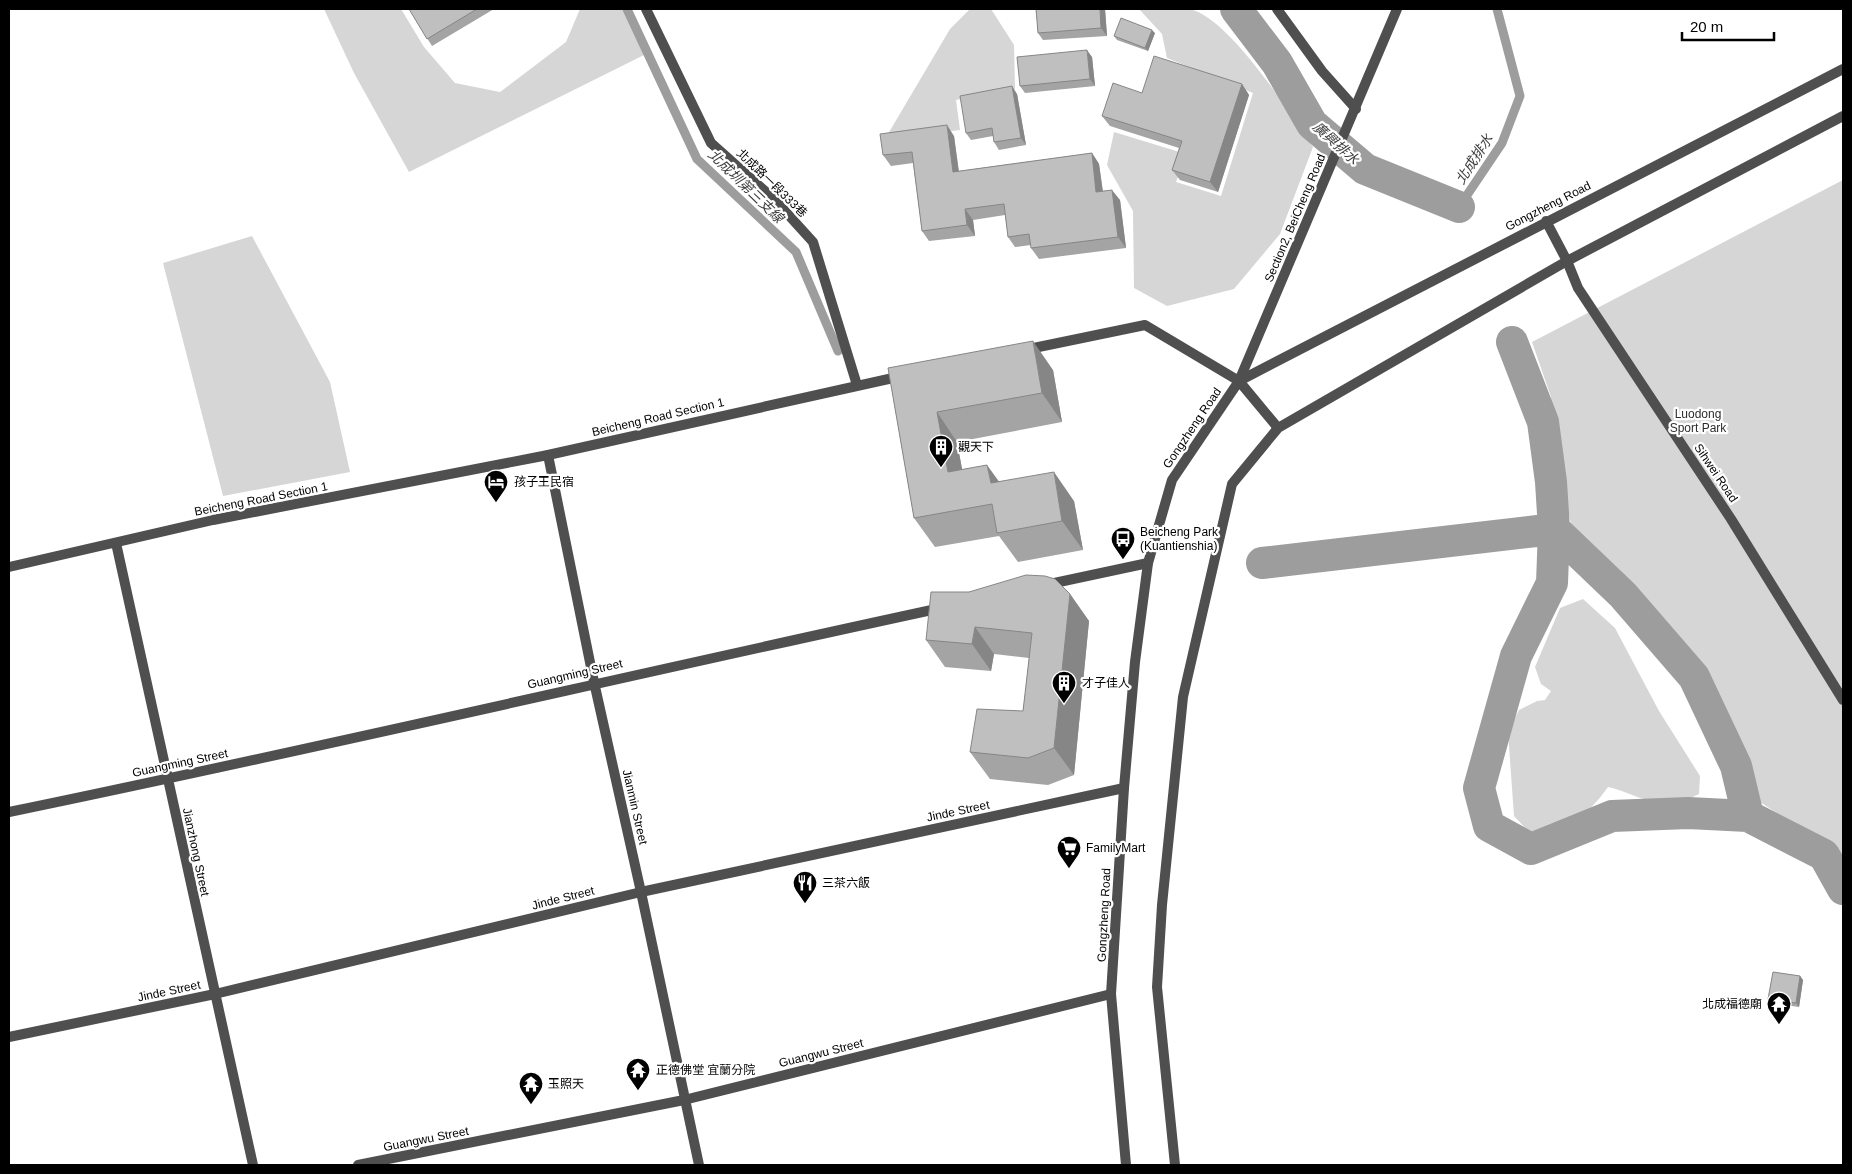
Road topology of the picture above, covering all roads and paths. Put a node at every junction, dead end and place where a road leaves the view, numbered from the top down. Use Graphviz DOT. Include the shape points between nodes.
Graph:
graph roads {
  1 [pos="646,9"];
  2 [pos="1277,9"];
  3 [pos="1397,9"];
  4 [pos="1843,69"];
  5 [pos="1356,109"];
  6 [pos="1843,116"];
  7 [pos="1546,221"];
  8 [pos="1567,261"];
  9 [pos="1011,353"];
  10 [pos="915,373"];
  11 [pos="1239,381"];
  12 [pos="857,385"];
  13 [pos="1278,428"];
  14 [pos="548,455"];
  15 [pos="116,543"];
  16 [pos="1148,563"];
  17 [pos="9,567"];
  18 [pos="1031,588"];
  19 [pos="953,605"];
  20 [pos="594,682"];
  21 [pos="1843,700"];
  22 [pos="167,779"];
  23 [pos="1124,788"];
  24 [pos="9,812"];
  25 [pos="641,892"];
  26 [pos="215,994"];
  27 [pos="1111,994"];
  28 [pos="9,1037"];
  29 [pos="684,1100"];
  30 [pos="252,1165"];
  31 [pos="358,1165"];
  32 [pos="699,1165"];
  33 [pos="1126,1165"];
  34 [pos="1175,1165"];
  1 -- 12 [label="street, 北成路一段333巷" via="711,143 774,199 813,242"];
  2 -- 5 [label="street" via="1322,71"];
  3 -- 5 [label="street, Section2, BeiCheng Road"];
  4 -- 7 [label="street, Gongzheng Road"];
  5 -- 11 [label="street, Section2, BeiCheng Road"];
  6 -- 8 [label="street"];
  7 -- 8 [label="street, Sihwei Road"];
  7 -- 11 [label="street, Gongzheng Road"];
  8 -- 13 [label="street"];
  8 -- 21 [label="street, Sihwei Road" via="1578,288 1731,519"];
  9 -- 11 [label="street" via="1145,325"];
  10 -- 12 [label="street, Beicheng Road Section 1"];
  11 -- 13 [label="street"];
  11 -- 16 [label="street, Gongzheng Road" via="1172,480"];
  12 -- 14 [label="street, Beicheng Road Section 1"];
  13 -- 34 [label="street" via="1232,484 1183,697 1157,987"];
  14 -- 15 [label="street, Beicheng Road Section 1" via="213,520"];
  14 -- 20 [label="street, Jianmin Street"];
  15 -- 17 [label="street, Beicheng Road Section 1"];
  15 -- 22 [label="street, Jianzhong Street"];
  16 -- 18 [label="street"];
  16 -- 23 [label="street, Gongzheng Road"];
  19 -- 20 [label="street, Guangming Street"];
  20 -- 22 [label="street, Guangming Street"];
  20 -- 25 [label="street, Jianmin Street"];
  22 -- 24 [label="street, Guangming Street"];
  22 -- 26 [label="street, Jianzhong Street"];
  23 -- 25 [label="street, Jinde Street"];
  23 -- 27 [label="street, Gongzheng Road"];
  25 -- 26 [label="street, Jinde Street"];
  25 -- 29 [label="street, Jianmin Street"];
  26 -- 28 [label="street, Jinde Street"];
  26 -- 30 [label="street, Jianzhong Street"];
  27 -- 29 [label="street, Guangwu Street"];
  27 -- 33 [label="street, Gongzheng Road"];
  29 -- 31 [label="street, Guangwu Street"];
  29 -- 32 [label="street, Jianmin Street"];
}
